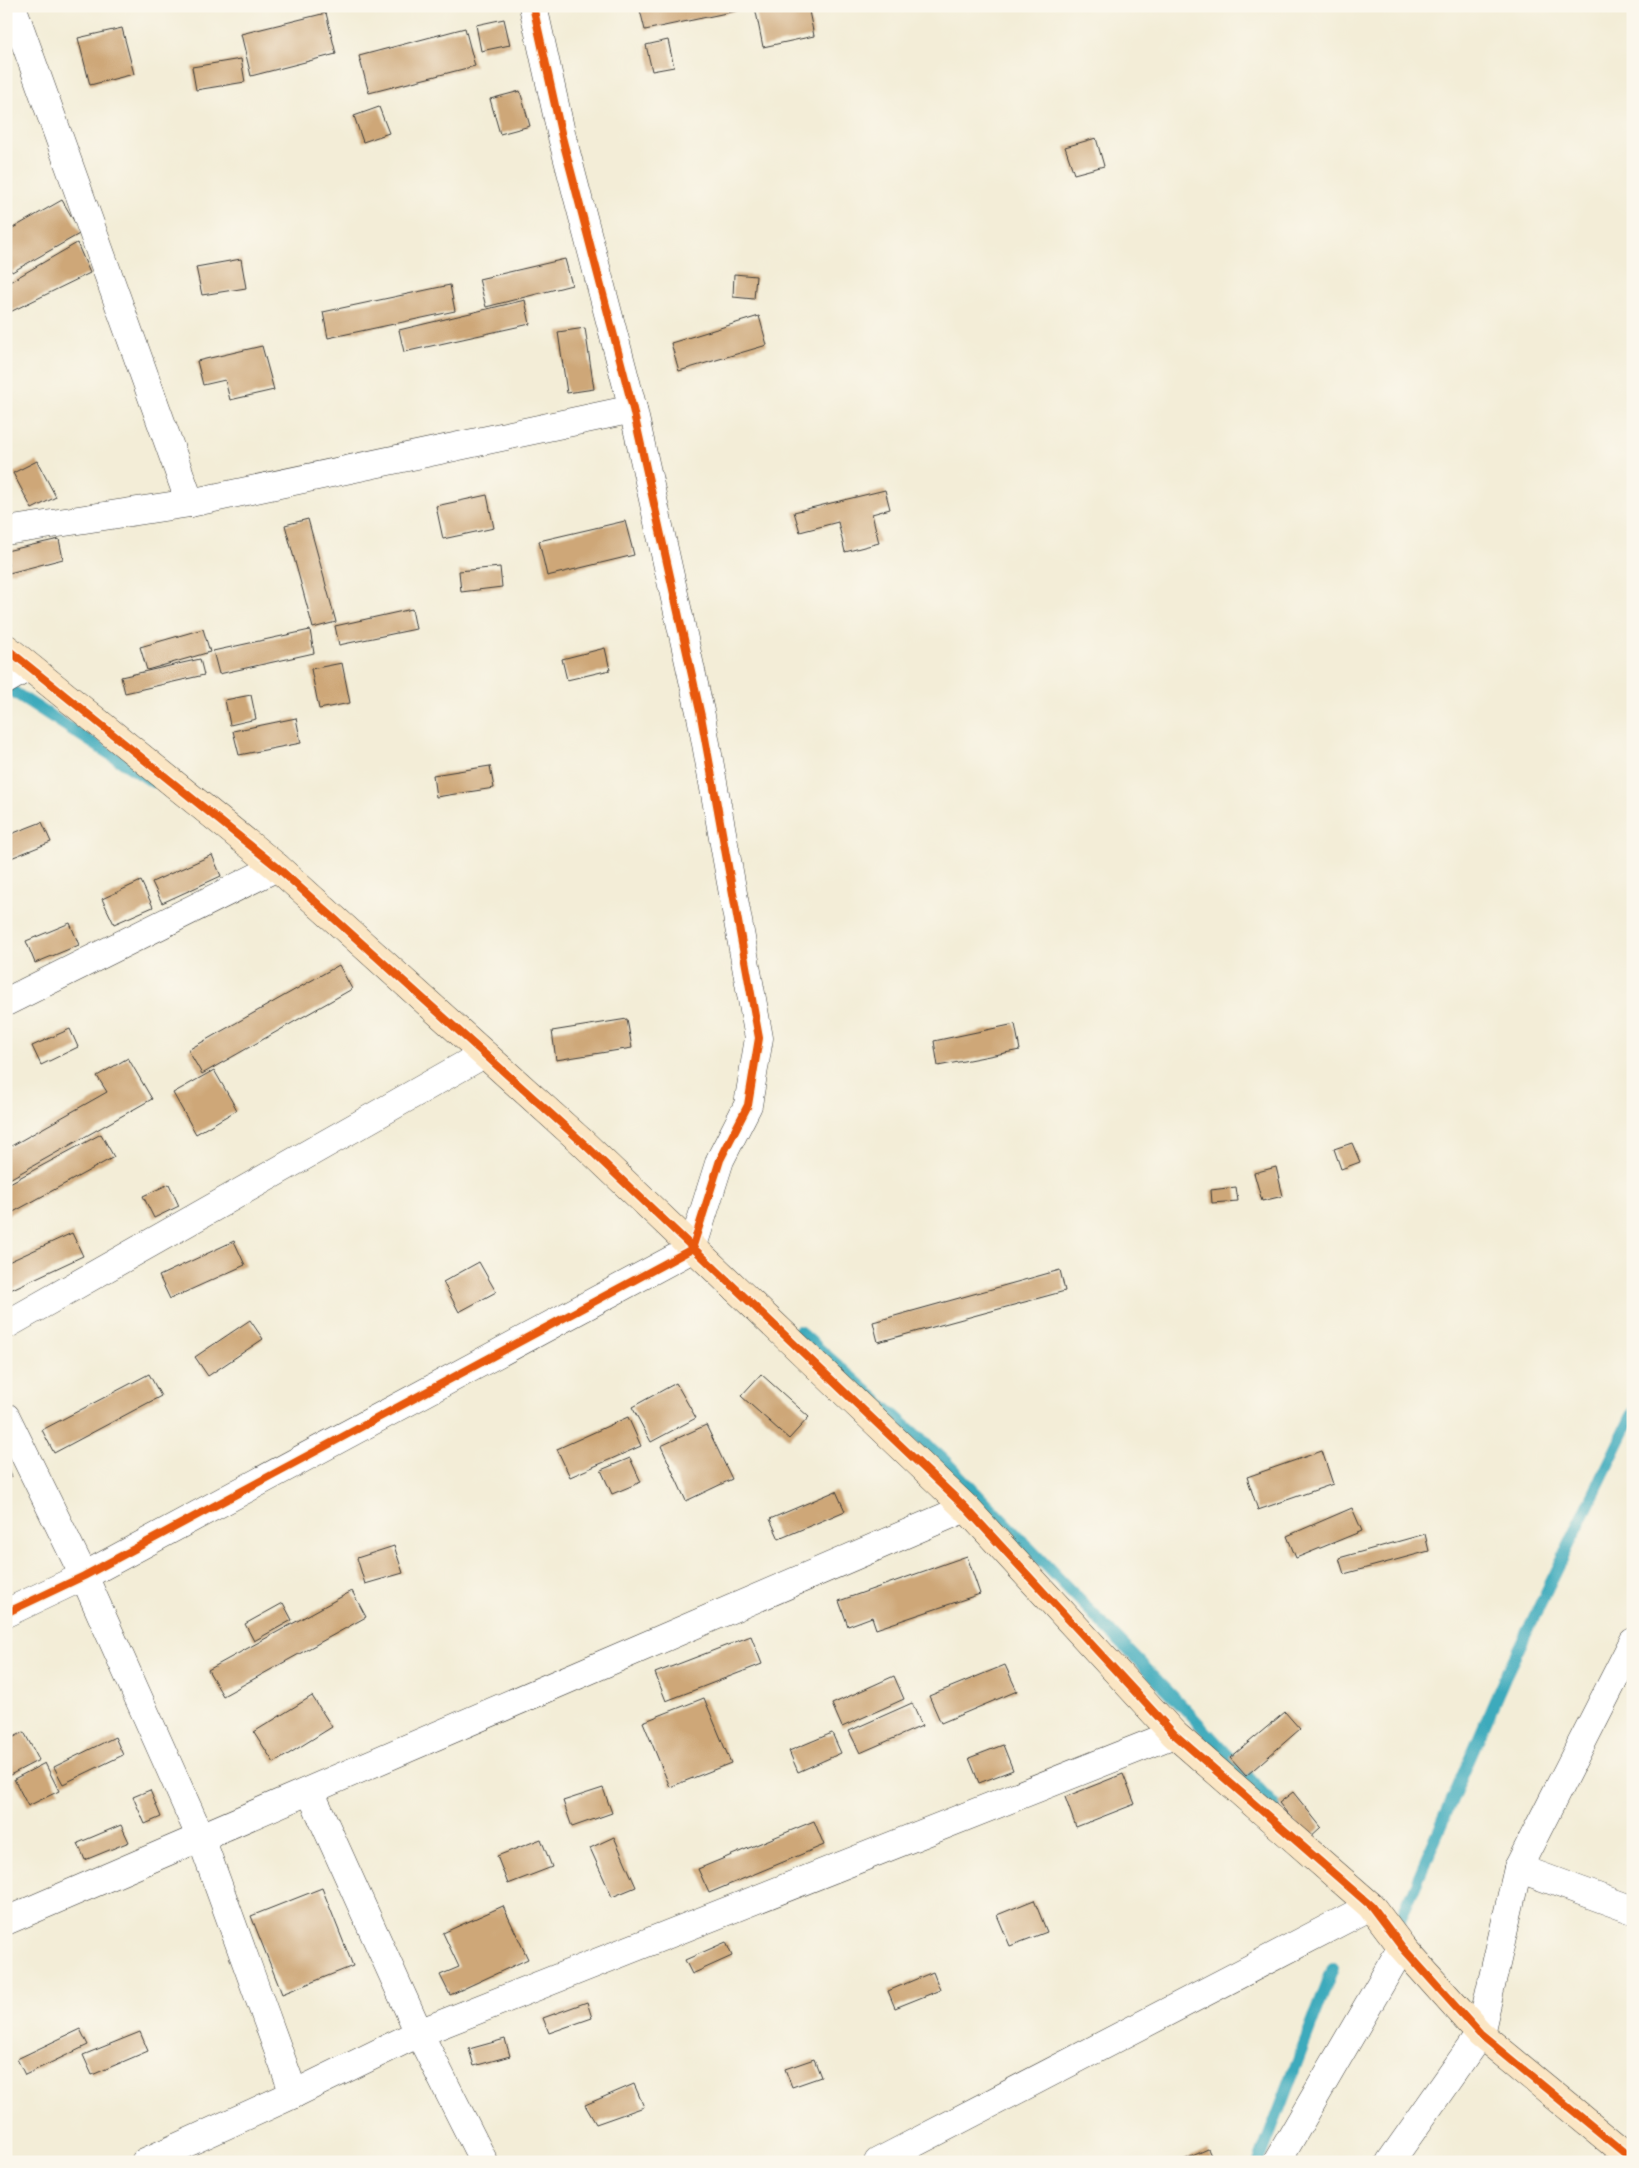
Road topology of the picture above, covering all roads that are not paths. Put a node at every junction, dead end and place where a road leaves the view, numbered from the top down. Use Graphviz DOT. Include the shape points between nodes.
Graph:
graph roads {
  1 [pos="12,6"];
  2 [pos="533,6"];
  3 [pos="633,410"];
  4 [pos="190,503"];
  5 [pos="6,531"];
  6 [pos="6,648"];
  7 [pos="17,673"];
  8 [pos="277,867"];
  9 [pos="6,1002"];
  10 [pos="484,1054"];
  11 [pos="692,1249"];
  12 [pos="6,1325"];
  13 [pos="6,1417"];
  14 [pos="966,1508"];
  15 [pos="84,1576"];
  16 [pos="6,1612"];
  17 [pos="1633,1642"];
  18 [pos="1633,1679"];
  19 [pos="1607,1693"];
  20 [pos="1174,1734"];
  21 [pos="310,1792"];
  22 [pos="201,1838"];
  23 [pos="1518,1868"];
  24 [pos="1371,1906"];
  25 [pos="1633,1910"];
  26 [pos="6,1921"];
  27 [pos="1402,1947"];
  28 [pos="419,2033"];
  29 [pos="1480,2034"];
  30 [pos="294,2094"];
  31 [pos="1633,2160"];
  32 [pos="145,2162"];
  33 [pos="484,2162"];
  34 [pos="878,2162"];
  35 [pos="1277,2162"];
  36 [pos="1390,2162"];
  1 -- 4 [label="street"];
  2 -- 3 [label="street" via="562,137"];
  3 -- 4 [label="street"];
  3 -- 11 [label="street" via="701,716 759,1038 748,1105 720,1160"];
  4 -- 5 [label="street"];
  6 -- 7 [label="street"];
  7 -- 8 [label="street"];
  8 -- 9 [label="street"];
  8 -- 10 [label="street"];
  10 -- 11 [label="street" via="582,1142"];
  10 -- 12 [label="street"];
  11 -- 14 [label="street"];
  11 -- 15 [label="street"];
  13 -- 15 [label="street"];
  14 -- 20 [label="street"];
  14 -- 21 [label="street"];
  15 -- 16 [label="street"];
  15 -- 22 [label="street"];
  17 -- 19 [label="street"];
  18 -- 19 [label="street"];
  19 -- 23 [label="street"];
  20 -- 24 [label="street"];
  20 -- 28 [label="street"];
  21 -- 22 [label="street"];
  21 -- 28 [label="street"];
  22 -- 26 [label="street"];
  22 -- 30 [label="street"];
  23 -- 25 [label="street"];
  23 -- 29 [label="street"];
  24 -- 27 [label="street"];
  24 -- 34 [label="street"];
  27 -- 29 [label="street"];
  27 -- 35 [label="street"];
  28 -- 30 [label="street"];
  28 -- 33 [label="street"];
  29 -- 31 [label="street"];
  29 -- 36 [label="street"];
  30 -- 32 [label="street"];
}
